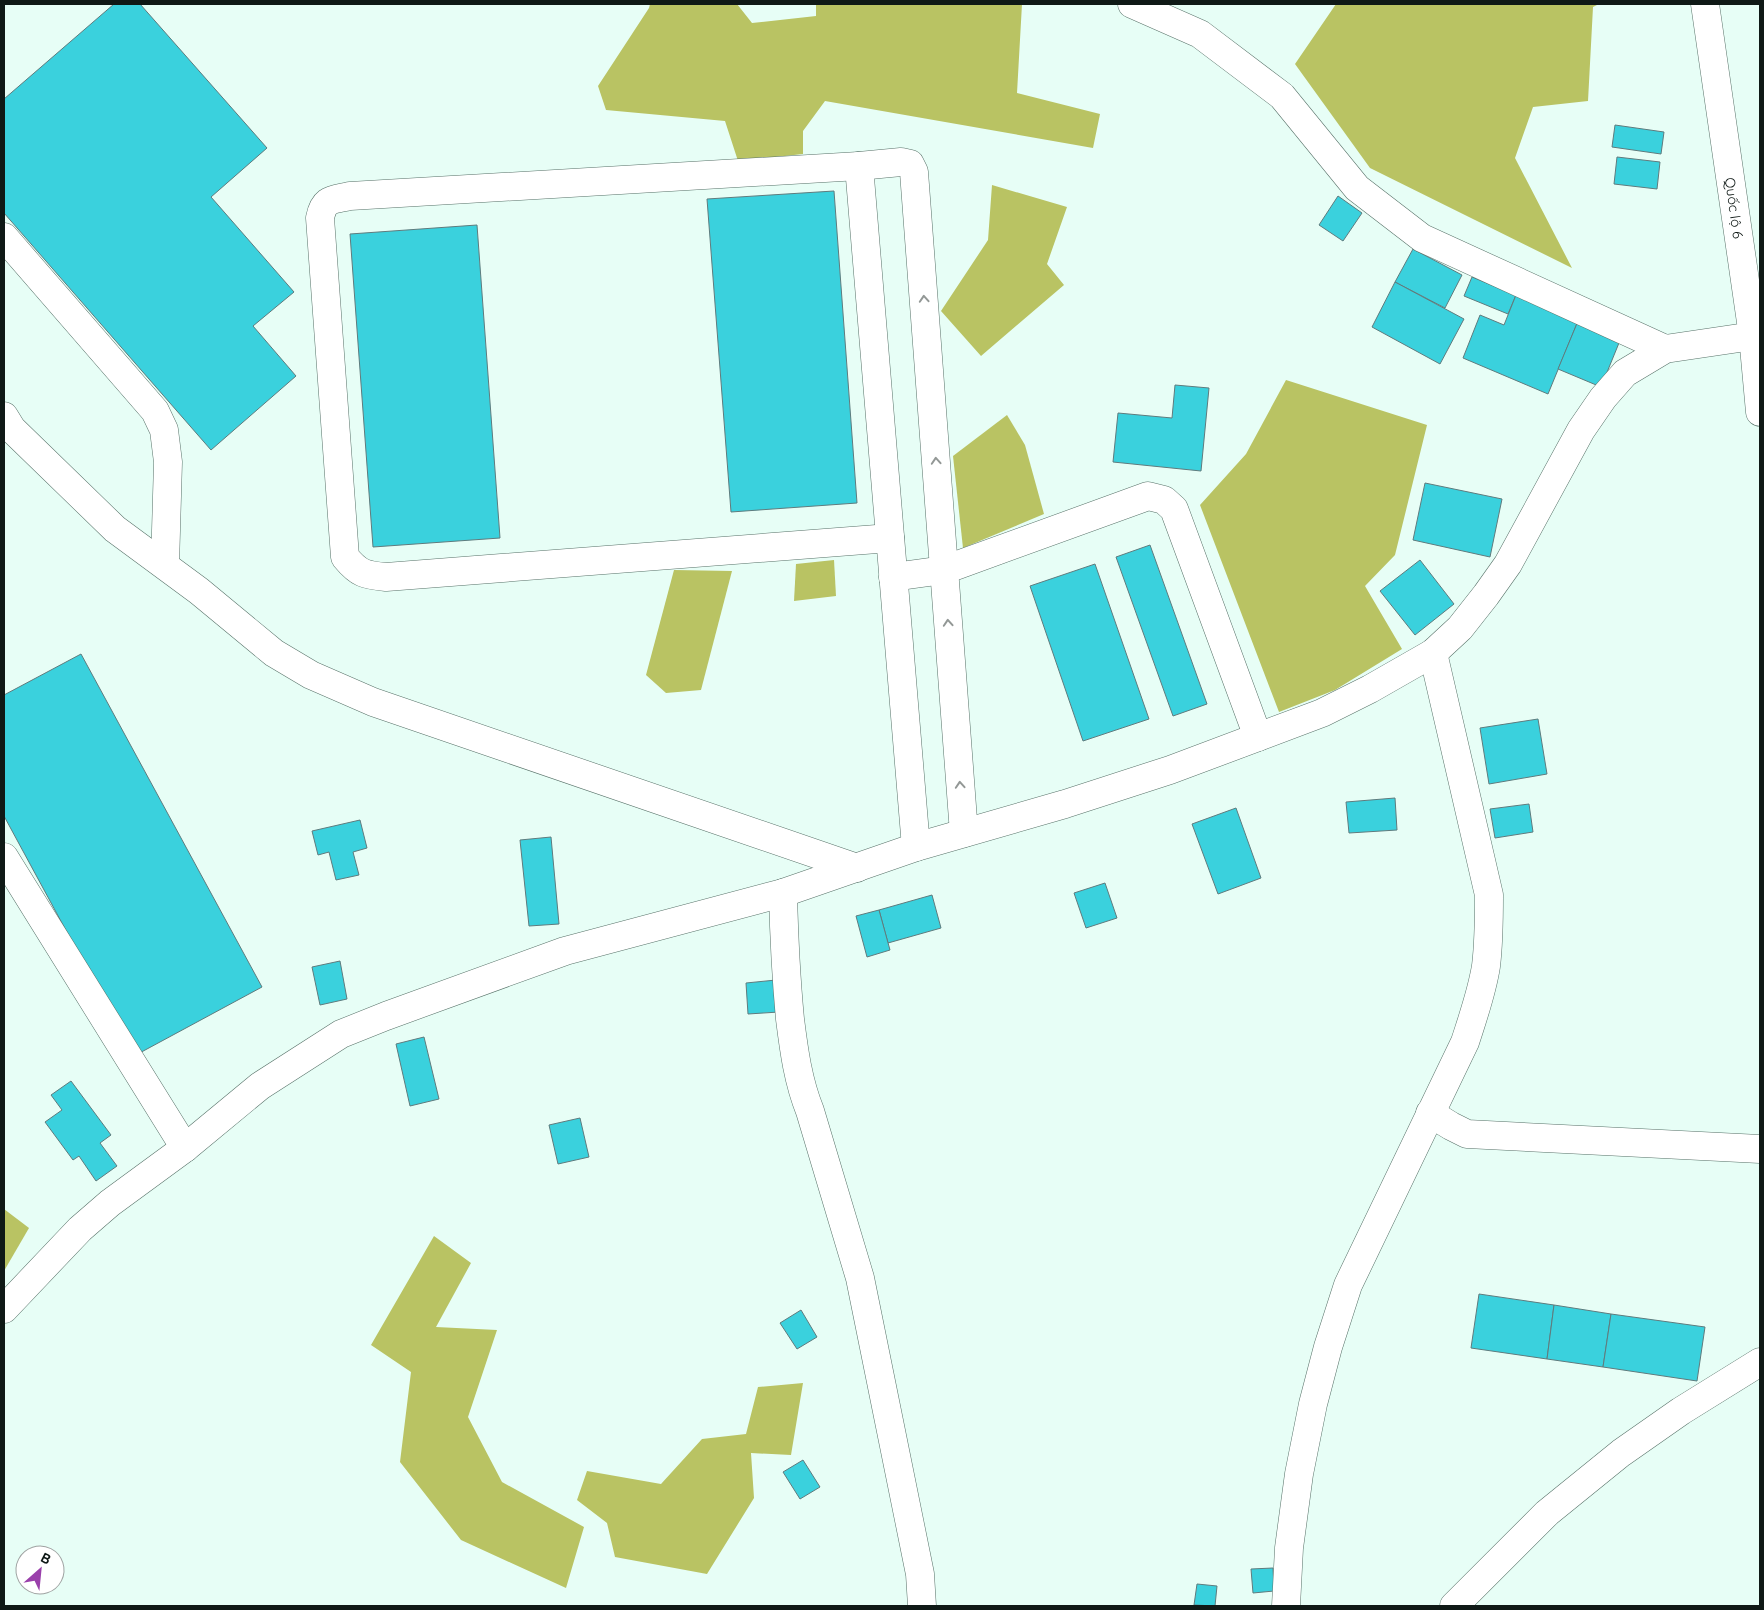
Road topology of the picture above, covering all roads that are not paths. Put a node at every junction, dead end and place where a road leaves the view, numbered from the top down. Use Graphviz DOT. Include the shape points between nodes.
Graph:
graph roads {
  1 [pos="1132,4"];
  2 [pos="1705,4"];
  3 [pos="859,166"];
  4 [pos="4,237"];
  5 [pos="1756,337"];
  6 [pos="1664,349"];
  7 [pos="1760,412"];
  8 [pos="4,416"];
  9 [pos="890,538"];
  10 [pos="165,565"];
  11 [pos="944,570"];
  12 [pos="893,577"];
  13 [pos="1433,653"];
  14 [pos="1258,736"];
  15 [pos="964,833"];
  16 [pos="916,847"];
  17 [pos="4,857"];
  18 [pos="857,868"];
  19 [pos="783,893"];
  20 [pos="1430,1113"];
  21 [pos="185,1148"];
  22 [pos="1760,1149"];
  23 [pos="4,1309"];
  24 [pos="1760,1362"];
  25 [pos="922,1606"];
  26 [pos="1286,1606"];
  27 [pos="1454,1606"];
  1 -- 6 [label="main road" via="1200,34 1282,96 1356,188 1422,238"];
  2 -- 5 [label="main road, Quốc lộ 6"];
  3 -- 9 [label="main road"];
  3 -- 9 [label="main road" via="350,196 330,200 322,206 320,218 346,557 355,569 386,577"];
  11 -- 3 [label="main road, one-way" via="914,172 910,164 901,162"];
  4 -- 10 [label="main road" via="155,411 164,430 168,462"];
  5 -- 6 [label="main road"];
  5 -- 7 [label="main road, Quốc lộ 6"];
  6 -- 13 [label="main road" via="1625,372 1604,398 1581,430 1508,564 1460,628"];
  8 -- 10 [label="main road" via="12,429 115,529"];
  9 -- 12 [label="main road"];
  10 -- 18 [label="main road" via="274,653 311,675 392,709"];
  11 -- 12 [label="main road"];
  11 -- 14 [label="main road" via="1148,496 1164,500 1174,509"];
  15 -- 11 [label="main road, one-way"];
  12 -- 16 [label="main road"];
  13 -- 14 [label="main road" via="1322,713"];
  13 -- 20 [label="main road" via="1489,904 1485,968 1475,1010 1465,1042"];
  14 -- 15 [label="main road" via="1170,770"];
  15 -- 16 [label="main road"];
  16 -- 18 [label="main road"];
  17 -- 21 [label="main road"];
  18 -- 19 [label="main road"];
  19 -- 21 [label="main road" via="564,951 341,1034 260,1086"];
  19 -- 25 [label="main road" via="785,969 795,1061 860,1278 920,1574"];
  20 -- 22 [label="main road" via="1467,1134"];
  20 -- 26 [label="main road" via="1348,1285 1328,1347 1299,1474 1289,1548"];
  21 -- 23 [label="main road" via="80,1229"];
  24 -- 27 [label="main road" via="1681,1411 1547,1513"];
}
